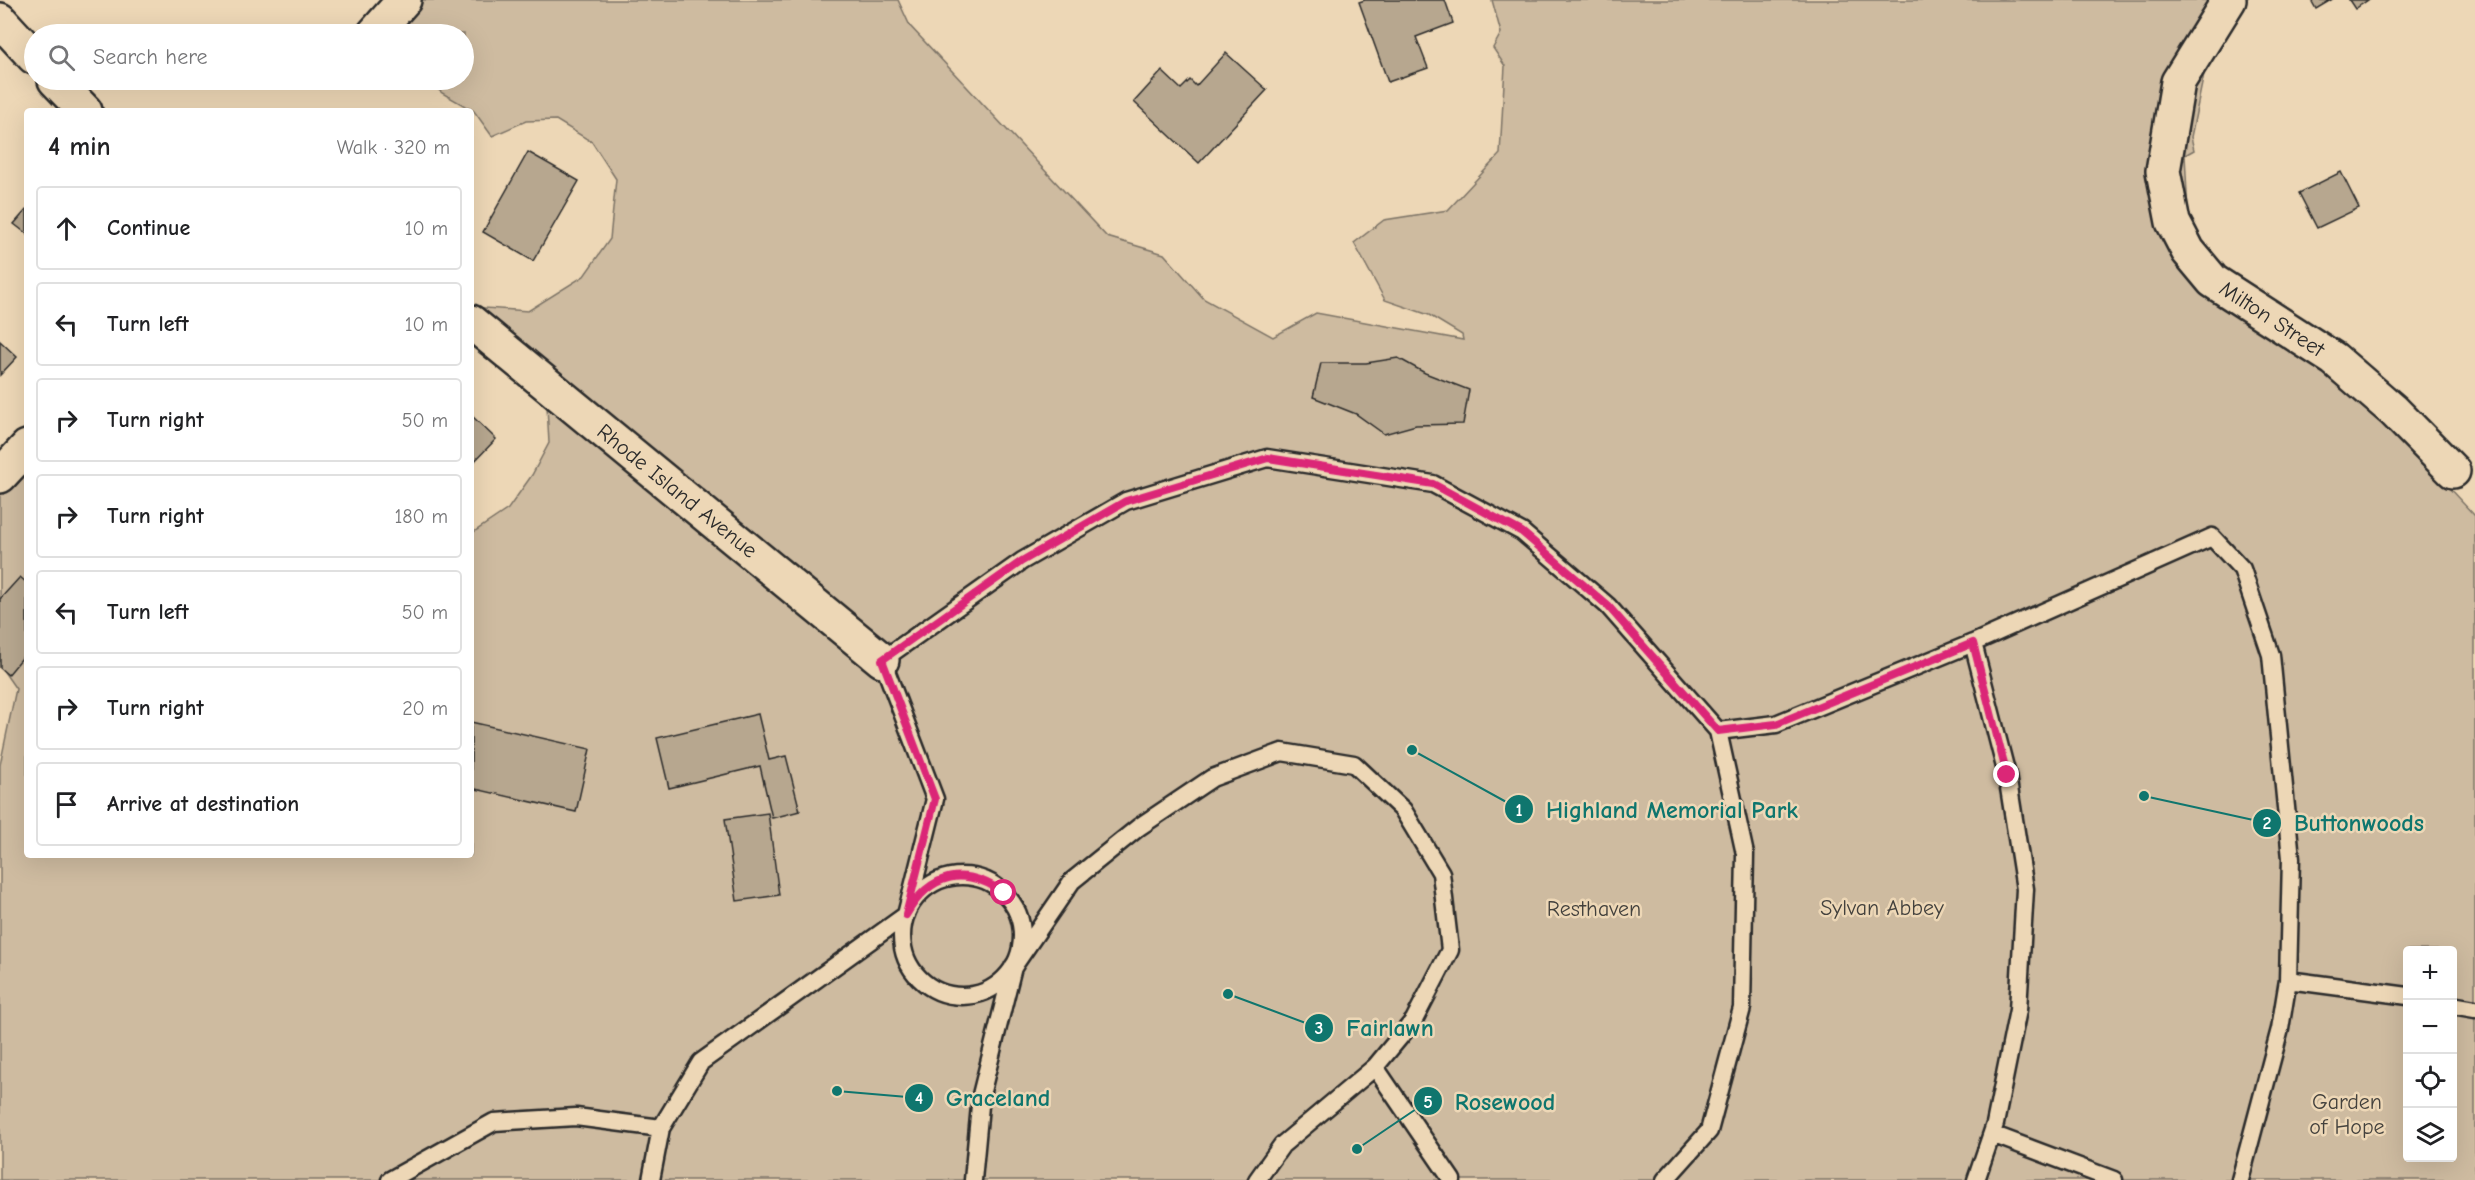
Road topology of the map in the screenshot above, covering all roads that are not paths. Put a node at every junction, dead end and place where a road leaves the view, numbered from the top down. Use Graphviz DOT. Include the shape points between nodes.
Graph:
graph roads {
  1 [pos="404,0"];
  2 [pos="2229,0"];
  3 [pos="0,20"];
  4 [pos="383,24"];
  5 [pos="24,46"];
  6 [pos="64,90"];
  7 [pos="81,108"];
  8 [pos="474,324"];
  9 [pos="24,450"];
  10 [pos="2453,471"];
  11 [pos="0,476"];
  12 [pos="1973,643"];
  13 [pos="882,660"];
  14 [pos="1718,731"];
  15 [pos="906,915"];
  16 [pos="1013,967"];
  17 [pos="2288,980"];
  18 [pos="2403,995"];
  19 [pos="2457,1006"];
  20 [pos="2475,1009"];
  21 [pos="1375,1067"];
  22 [pos="661,1128"];
  23 [pos="1992,1134"];
  24 [pos="390,1180"];
  25 [pos="651,1180"];
  26 [pos="973,1180"];
  27 [pos="1257,1180"];
  28 [pos="1452,1180"];
  29 [pos="1665,1180"];
  30 [pos="1976,1180"];
  31 [pos="2114,1180"];
  32 [pos="2240,1180"];
  1 -- 4 [label="street"];
  2 -- 10 [label="street, Milton Street" via="2178,82 2163,171 2173,222 2188,251 2213,281 2334,359 2394,411"];
  3 -- 5 [label="street"];
  6 -- 7 [label="street"];
  8 -- 13 [label="street, Rhode Island Avenue"];
  9 -- 11 [label="street"];
  12 -- 14 [label="lane" via="1776,724"];
  12 -- 17 [label="lane" via="2212,537 2242,569 2271,655 2291,858"];
  12 -- 23 [label="lane" via="2007,775 2025,889 2018,1010"];
  13 -- 14 [label="lane" via="1022,561 1126,501 1268,458 1433,484 1522,532 1608,606"];
  13 -- 15 [label="lane" via="935,799"];
  14 -- 29 [label="lane" via="1745,854 1743,1008 1709,1131"];
  15 -- 16 [label="lane" via="902,934 905,953 914,971 928,985 965,996 984,992 1001,982"];
  15 -- 16 [label="lane" via="916,897 931,884 949,877 969,876 988,881 1016,909 1022,928 1021,949"];
  15 -- 22 [label="lane" via="701,1062"];
  16 -- 21 [label="lane" via="1072,881 1139,827 1212,778 1282,752 1354,764 1403,810 1442,873 1450,950 1414,1020"];
  16 -- 26 [label="lane" via="981,1095"];
  17 -- 18 [label="lane"];
  17 -- 32 [label="lane" via="2280,1029"];
  19 -- 20 [label="lane"];
  21 -- 27 [label="lane" via="1282,1145"];
  21 -- 28 [label="lane"];
  22 -- 24 [label="lane" via="576,1117 494,1122"];
  22 -- 25 [label="lane"];
  23 -- 30 [label="lane"];
  23 -- 31 [label="lane"];
}
